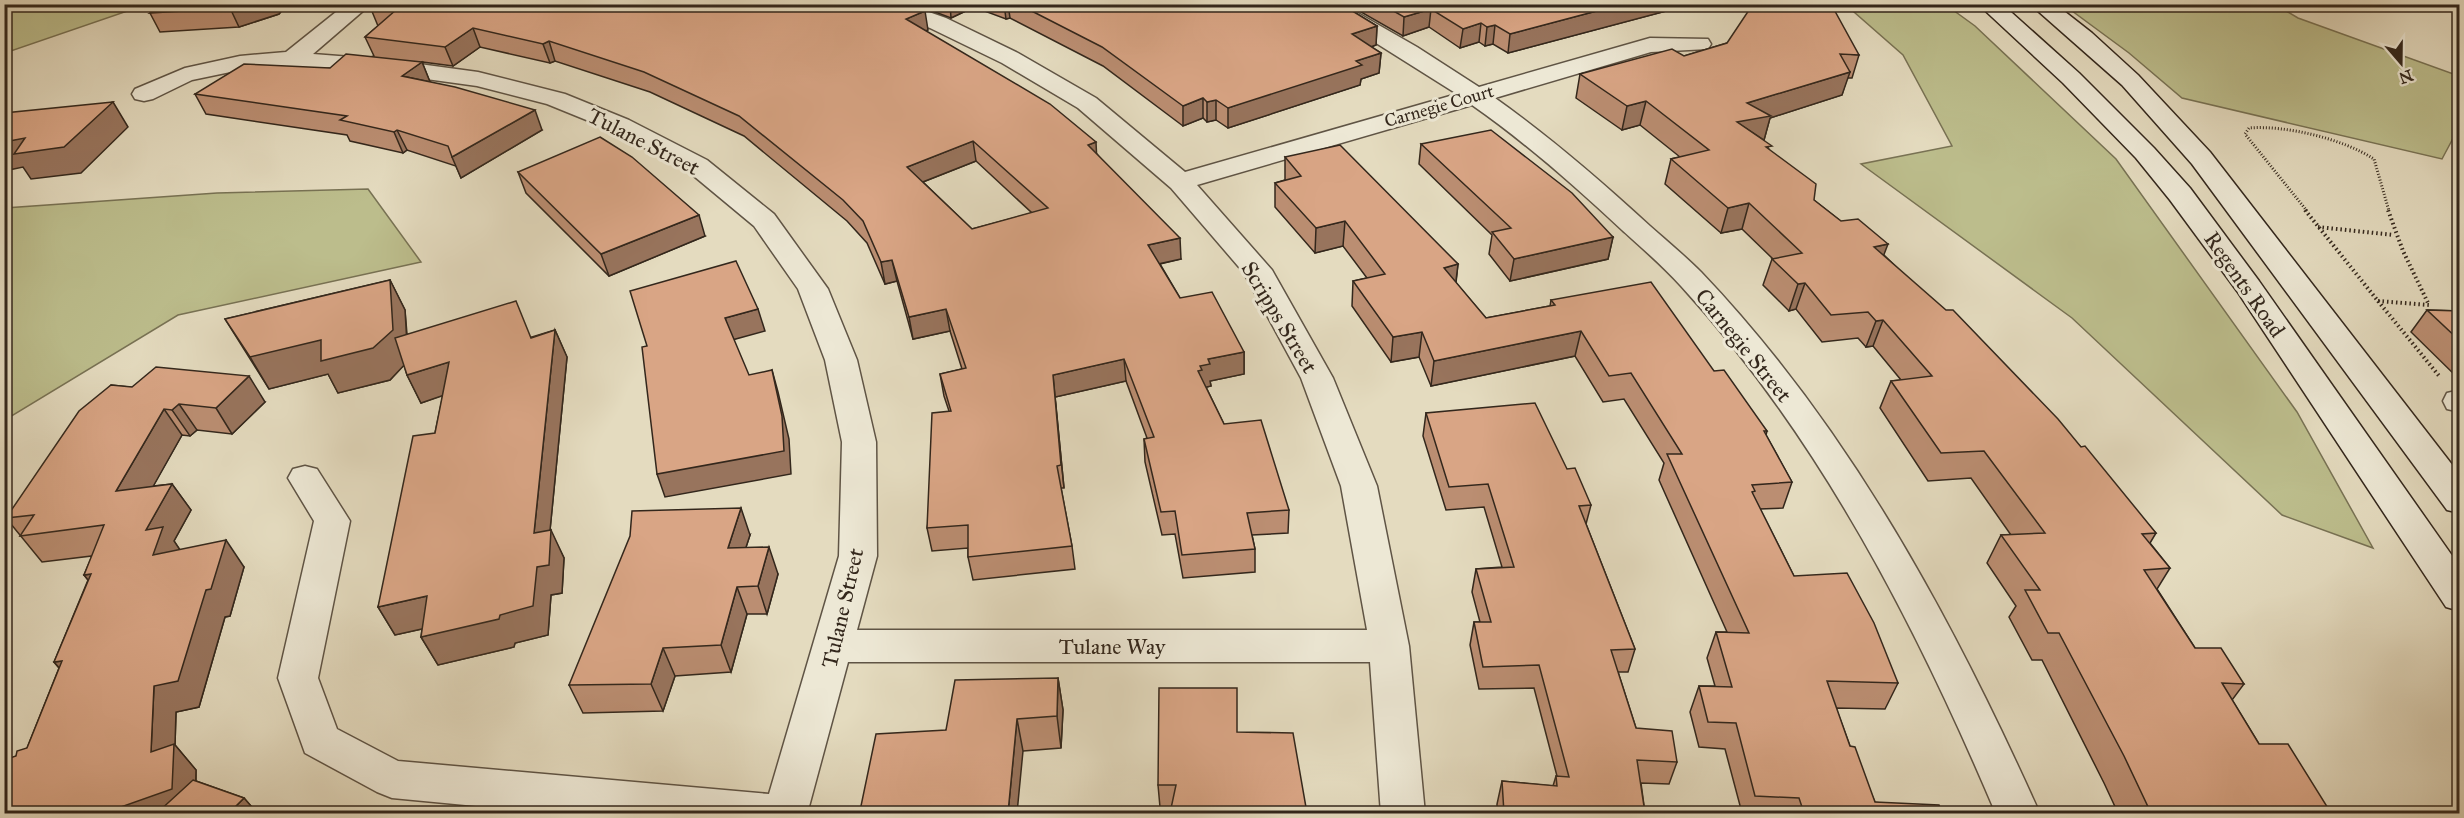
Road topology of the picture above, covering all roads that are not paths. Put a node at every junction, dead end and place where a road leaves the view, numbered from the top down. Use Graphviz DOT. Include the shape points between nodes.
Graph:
graph roads {
  1 [pos="360,4"];
  2 [pos="884,4"];
  3 [pos="1325,4"];
  4 [pos="1989,4"];
  5 [pos="2041,4"];
  6 [pos="1700,44"];
  7 [pos="292,59"];
  8 [pos="144,94"];
  9 [pos="1477,94"];
  10 [pos="1180,182"];
  11 [pos="305,478"];
  12 [pos="2460,501"];
  13 [pos="2460,597"];
  14 [pos="834,646"];
  15 [pos="1389,646"];
  16 [pos="773,813"];
  17 [pos="784,813"];
  18 [pos="1402,813"];
  19 [pos="2018,813"];
  1 -- 7 [label="street"];
  2 -- 10 [label="street, Scripps Street" via="1010,58 1087,103"];
  3 -- 9 [label="street, Carnegie Street" via="1391,39"];
  4 -- 13 [label="street, Regents Road" via="2071,78 2180,194 2249,287"];
  5 -- 12 [label="street, Regents Road" via="2130,81 2201,158"];
  6 -- 9 [label="street, Carnegie Court" via="1650,45"];
  7 -- 8 [label="street, Tulane Street" via="240,63 185,75"];
  7 -- 14 [label="street, Tulane Street" via="478,79 556,99 620,125 698,166 764,220 813,289 841,360 859,442 858,556"];
  9 -- 10 [label="street, Carnegie Court"];
  9 -- 19 [label="street, Carnegie Street" via="1576,171 1698,286 1804,418 1890,556 1978,720"];
  10 -- 15 [label="street, Scripps Street" via="1257,270 1317,378 1359,486"];
  11 -- 16 [label="street" via="332,521 298,678 320,740 392,779"];
  14 -- 15 [label="street, Tulane Way"];
  14 -- 17 [label="street, Tulane Street"];
  15 -- 18 [label="street, Scripps Street"];
}
